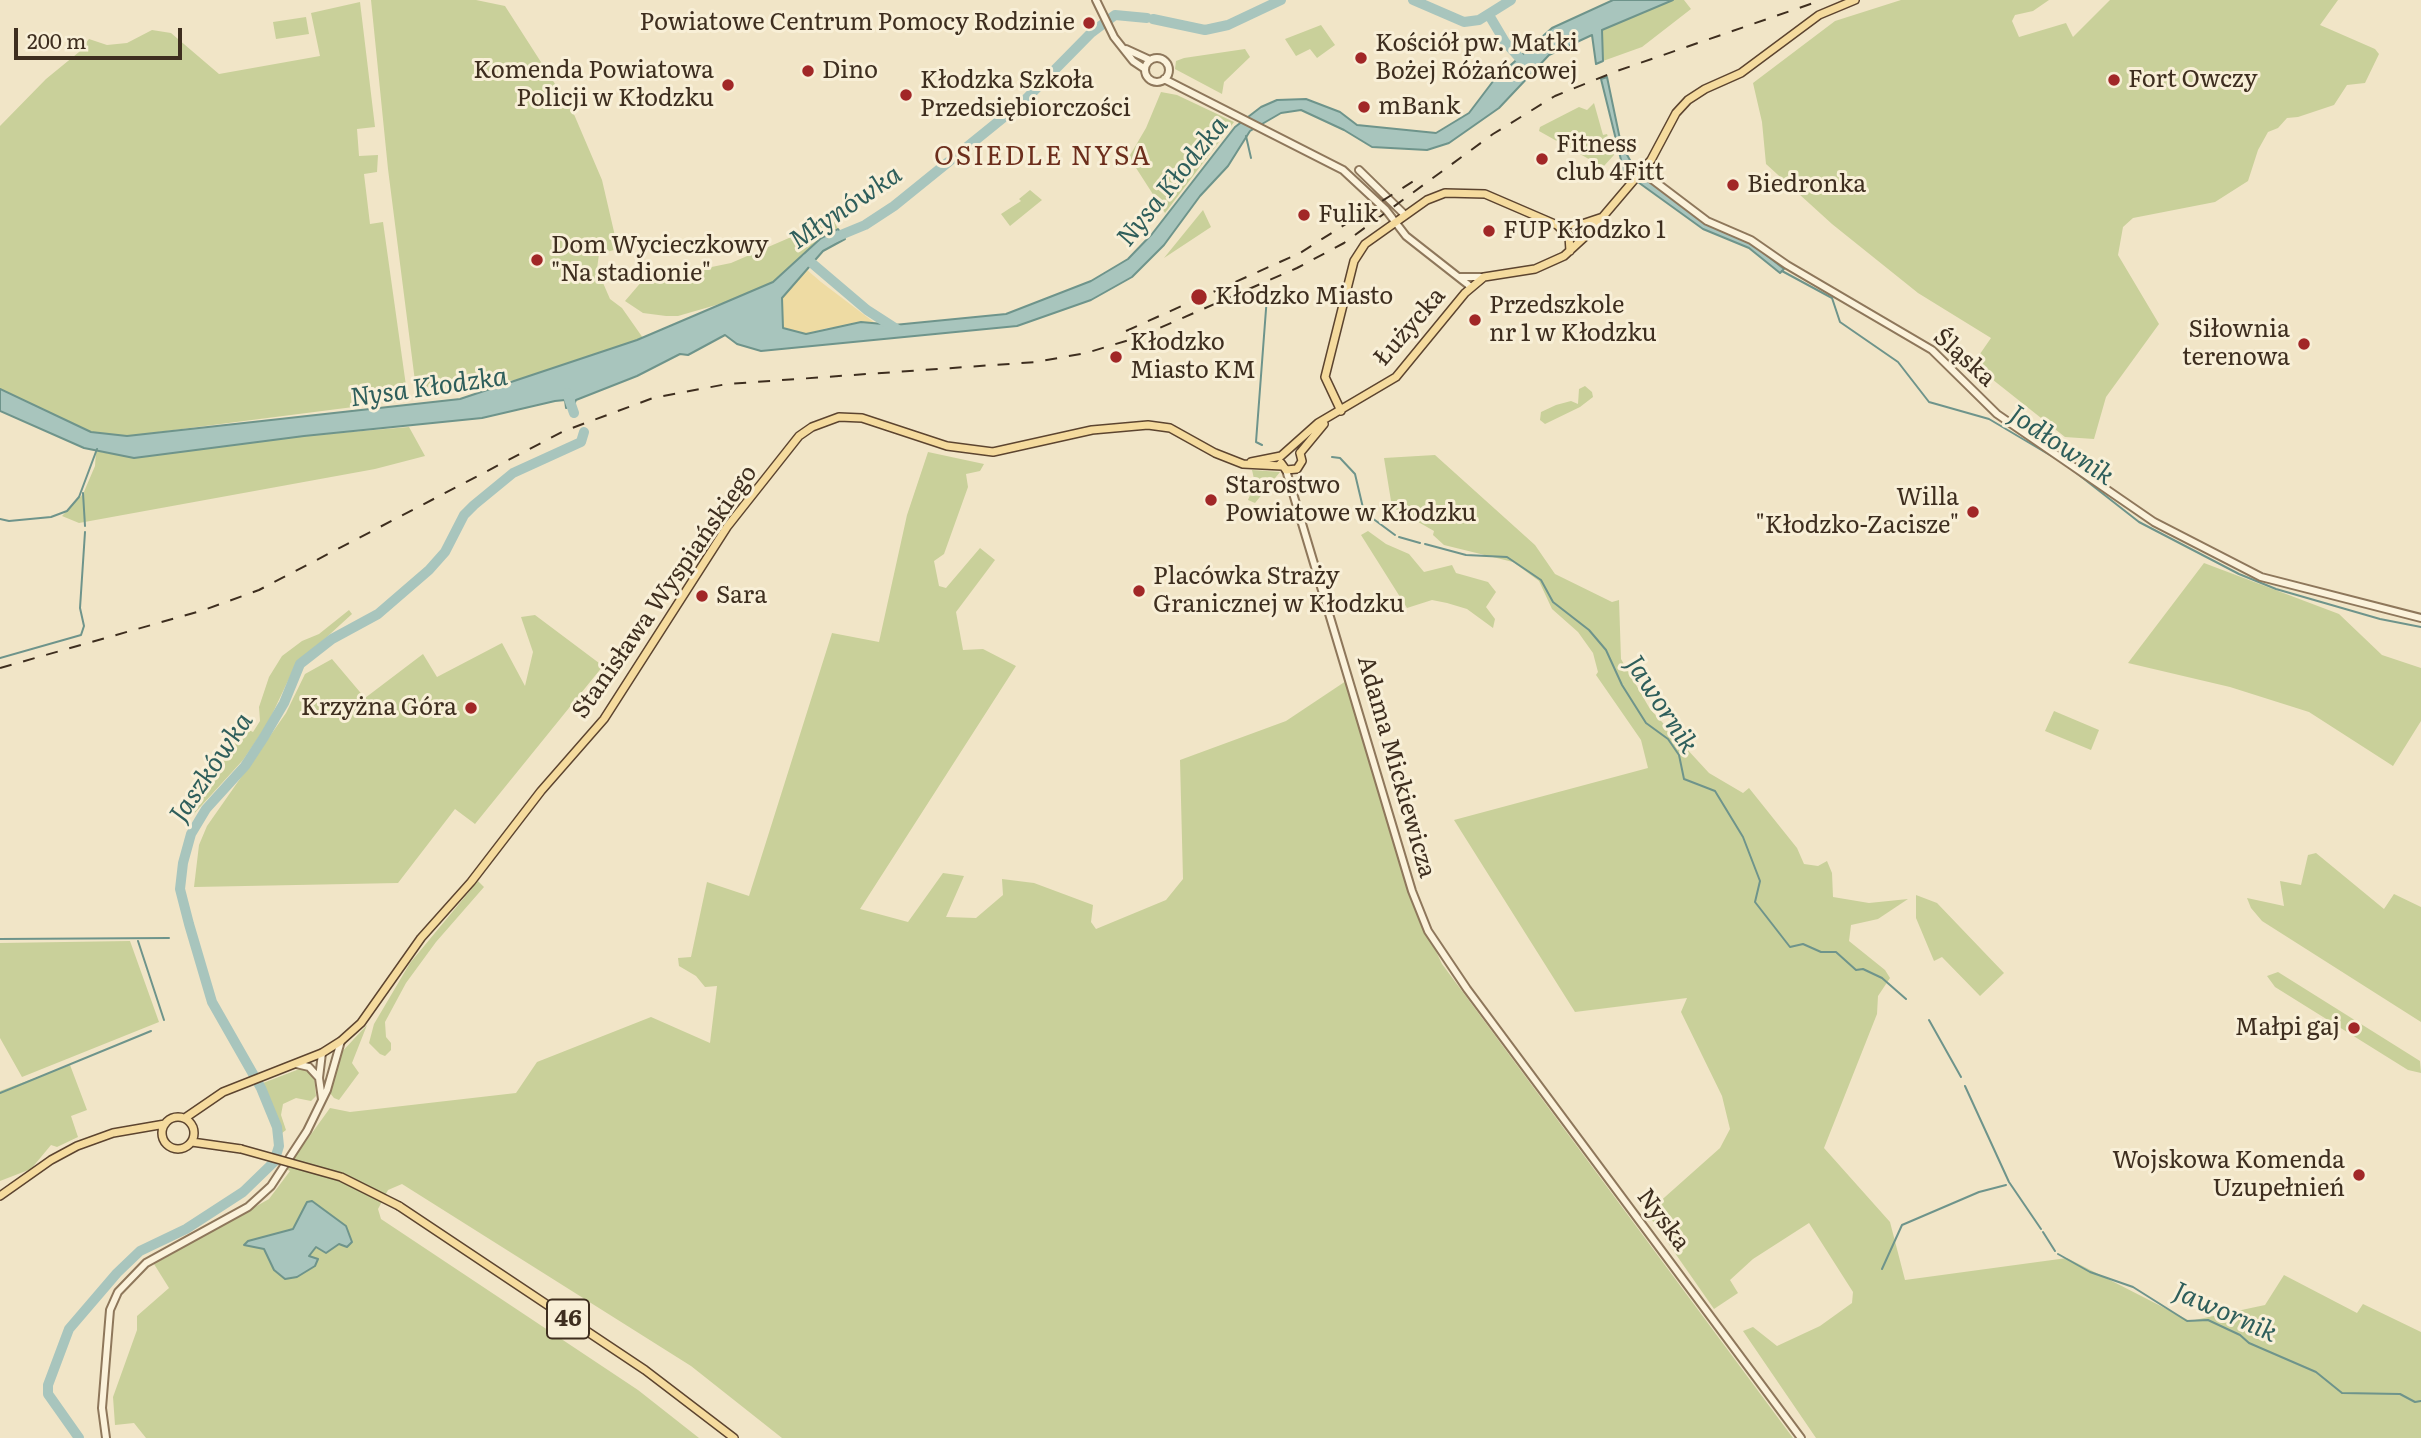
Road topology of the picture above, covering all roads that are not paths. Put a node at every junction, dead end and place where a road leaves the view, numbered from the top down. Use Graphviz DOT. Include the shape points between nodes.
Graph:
graph roads {
  1 [pos="1096,0"];
  2 [pos="1855,0"];
  3 [pos="1124,49"];
  4 [pos="1150,60"];
  5 [pos="1145,69"];
  6 [pos="1164,79"];
  7 [pos="1359,170"];
  8 [pos="1640,172"];
  9 [pos="1405,215"];
  10 [pos="1603,217"];
  11 [pos="1395,222"];
  12 [pos="1558,225"];
  13 [pos="1570,251"];
  14 [pos="1458,276"];
  15 [pos="1484,277"];
  16 [pos="1471,287"];
  17 [pos="1337,413"];
  18 [pos="1290,449"];
  19 [pos="1300,453"];
  20 [pos="1280,456"];
  21 [pos="1240,463"];
  22 [pos="1288,469"];
  23 [pos="2421,618"];
  24 [pos="1493,1024"];
  25 [pos="341,1041"];
  26 [pos="322,1053"];
  27 [pos="296,1064"];
  28 [pos="332,1067"];
  29 [pos="319,1078"];
  30 [pos="322,1100"];
  31 [pos="203,1107"];
  32 [pos="185,1118"];
  33 [pos="165,1124"];
  34 [pos="144,1128"];
  35 [pos="193,1128"];
  36 [pos="162,1134"];
  37 [pos="191,1142"];
  38 [pos="219,1144"];
  39 [pos="0,1196"];
  40 [pos="106,1438"];
  41 [pos="734,1438"];
  42 [pos="1801,1438"];
  1 -- 3 [label="street"];
  2 -- 8 [label="main road" via="1819,15 1741,74 1688,100"];
  3 -- 4 [label="street"];
  3 -- 5 [label="street"];
  4 -- 5 [label="street"];
  4 -- 6 [label="street" via="1165,62"];
  5 -- 6 [label="street" via="1152,80"];
  6 -- 11 [label="street" via="1353,178"];
  7 -- 9 [label="street"];
  8 -- 10 [label="main road"];
  8 -- 23 [label="street, Śląska" via="1707,220 1751,240 1932,351 1997,414 2154,523 2262,577"];
  9 -- 11 [label="main road"];
  9 -- 12 [label="main road" via="1438,195 1480,193"];
  10 -- 12 [label="main road"];
  10 -- 13 [label="main road"];
  11 -- 14 [label="street"];
  11 -- 17 [label="main road" via="1362,247 1348,278 1325,377"];
  12 -- 13 [label="main road" via="1569,236"];
  13 -- 15 [label="main road" via="1540,268"];
  14 -- 15 [label="street"];
  14 -- 16 [label="street"];
  15 -- 16 [label="main road, Łużycka"];
  16 -- 17 [label="main road, Łużycka" via="1400,374"];
  17 -- 18 [label="main road, Łużycka"];
  17 -- 19 [label="main road, Łużycka"];
  18 -- 19 [label="main road"];
  18 -- 20 [label="main road, Łużycka"];
  19 -- 22 [label="main road" via="1301,463"];
  20 -- 21 [label="main road"];
  20 -- 22 [label="main road"];
  21 -- 22 [label="main road, Stanisława Wyspiańskiego"];
  21 -- 25 [label="main road, Stanisława Wyspiańskiego" via="1170,428 1148,425 1092,429 993,452 947,446 850,416 804,432 727,527 604,719 421,938 375,1007"];
  22 -- 24 [label="street, Adama Mickiewicza" via="1416,902 1438,949"];
  24 -- 42 [label="street, Nyska"];
  25 -- 26 [label="main road, Stanisława Wyspiańskiego"];
  25 -- 28 [label="street"];
  26 -- 27 [label="main road, Stanisława Wyspiańskiego"];
  26 -- 28 [label="street"];
  26 -- 29 [label="street"];
  27 -- 29 [label="street" via="309,1067"];
  27 -- 31 [label="main road, Stanisława Wyspiańskiego" via="223,1092"];
  28 -- 30 [label="street"];
  29 -- 30 [label="street"];
  30 -- 40 [label="street" via="298,1146 256,1201 146,1264 118,1292 109,1322 103,1408"];
  31 -- 32 [label="main road, Stanisława Wyspiańskiego"];
  31 -- 35 [label="main road, Stanisława Wyspiańskiego"];
  32 -- 33 [label="main road, 46"];
  32 -- 35 [label="main road, 46"];
  33 -- 34 [label="main road, 46"];
  33 -- 36 [label="main road"];
  34 -- 36 [label="main road, 46"];
  34 -- 39 [label="main road, 46" via="113,1133 66,1151"];
  35 -- 37 [label="main road"];
  35 -- 38 [label="main road, 46"];
  36 -- 37 [label="main road, 46" via="174,1149"];
  37 -- 38 [label="main road, 46"];
  38 -- 41 [label="main road, 46, bridge" via="341,1177 399,1206 645,1370"];
}
